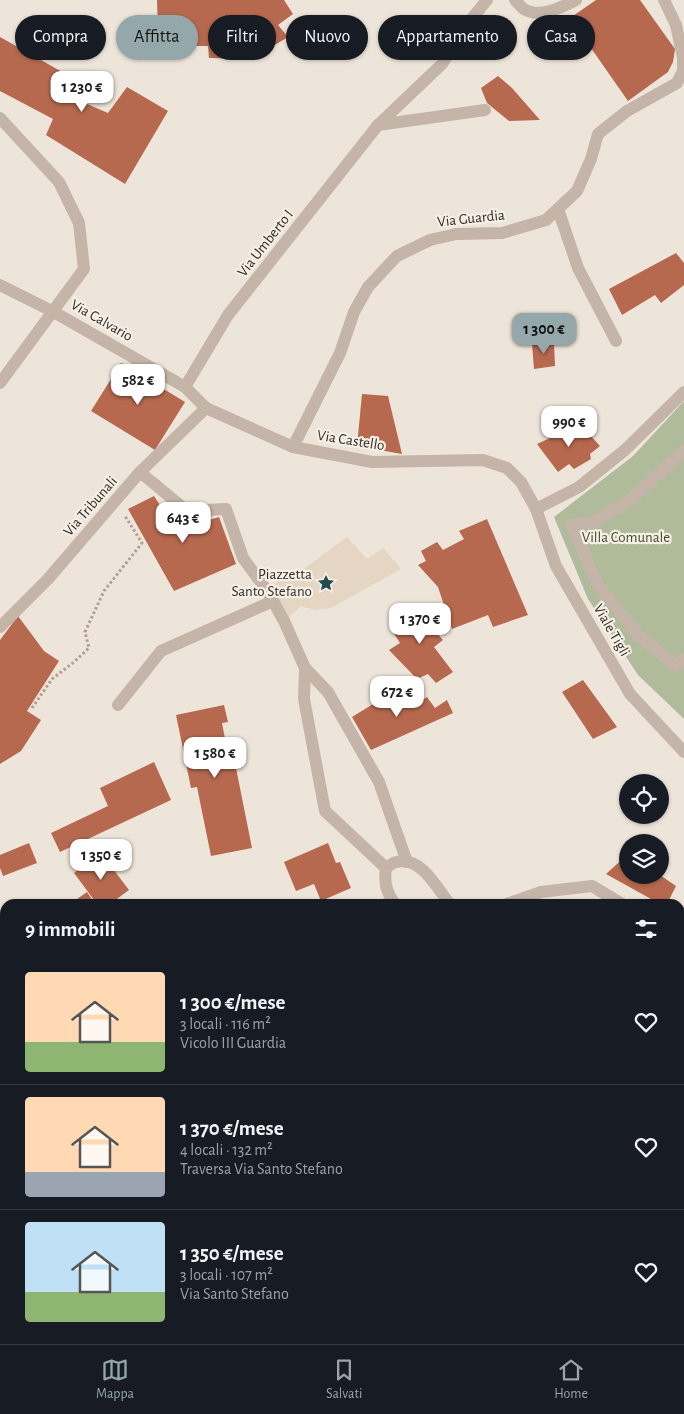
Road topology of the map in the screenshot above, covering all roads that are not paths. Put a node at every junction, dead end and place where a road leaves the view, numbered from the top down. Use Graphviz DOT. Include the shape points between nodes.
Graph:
graph roads {
  1 [pos="487,0"];
  2 [pos="515,0"];
  3 [pos="576,0"];
  4 [pos="664,0"];
  5 [pos="485,110"];
  6 [pos="0,118"];
  7 [pos="378,125"];
  8 [pos="558,209"];
  9 [pos="0,285"];
  10 [pos="52,311"];
  11 [pos="616,341"];
  12 [pos="0,383"];
  13 [pos="185,387"];
  14 [pos="684,392"];
  15 [pos="206,408"];
  16 [pos="293,447"];
  17 [pos="684,450"];
  18 [pos="140,472"];
  19 [pos="536,510"];
  20 [pos="273,601"];
  21 [pos="0,627"];
  22 [pos="684,659"];
  23 [pos="306,668"];
  24 [pos="118,705"];
  25 [pos="684,752"];
  26 [pos="408,862"];
  27 [pos="386,868"];
  28 [pos="391,899"];
  29 [pos="446,899"];
  30 [pos="522,899"];
  31 [pos="614,899"];
  1 -- 7 [label="street, Via Umberto I" via="442,64"];
  2 -- 3 [label="street" via="524,10 539,13"];
  4 -- 8 [label="street, Via Guardia" via="676,25 683,58 683,71 677,83 627,111 598,134 577,191"];
  5 -- 7 [label="street"];
  6 -- 10 [label="street" via="59,182 79,223 84,269"];
  7 -- 13 [label="street, Via Umberto I" via="228,315"];
  8 -- 11 [label="street" via="578,268"];
  8 -- 16 [label="street, Via Guardia" via="538,223 502,233 456,234 430,240 397,256 368,287 354,312 340,353"];
  9 -- 10 [label="street, Via Calvario"];
  10 -- 12 [label="street"];
  10 -- 13 [label="street, Via Calvario"];
  13 -- 15 [label="street, Via Castello"];
  14 -- 19 [label="street" via="625,450 579,487"];
  15 -- 16 [label="street, Via Castello"];
  15 -- 18 [label="street, Via Tribunali"];
  16 -- 19 [label="street, Via Castello" via="372,462 483,460 507,468 521,482"];
  17 -- 22 [label="street" via="632,500 593,522 571,525 598,584 638,635 676,666"];
  18 -- 20 [label="street" via="188,512 226,509 243,558"];
  18 -- 21 [label="street, Via Tribunali" via="48,578"];
  19 -- 25 [label="street, Viale Tigli" via="556,566 630,694"];
  20 -- 23 [label="street"];
  20 -- 24 [label="street" via="161,651"];
  23 -- 26 [label="street" via="328,692 379,782"];
  23 -- 27 [label="street" via="304,699 325,811"];
  26 -- 27 [label="street" via="396,862"];
  26 -- 29 [label="street" via="419,866"];
  27 -- 28 [label="street" via="384,880"];
  30 -- 31 [label="street" via="541,892 592,886"];
}
